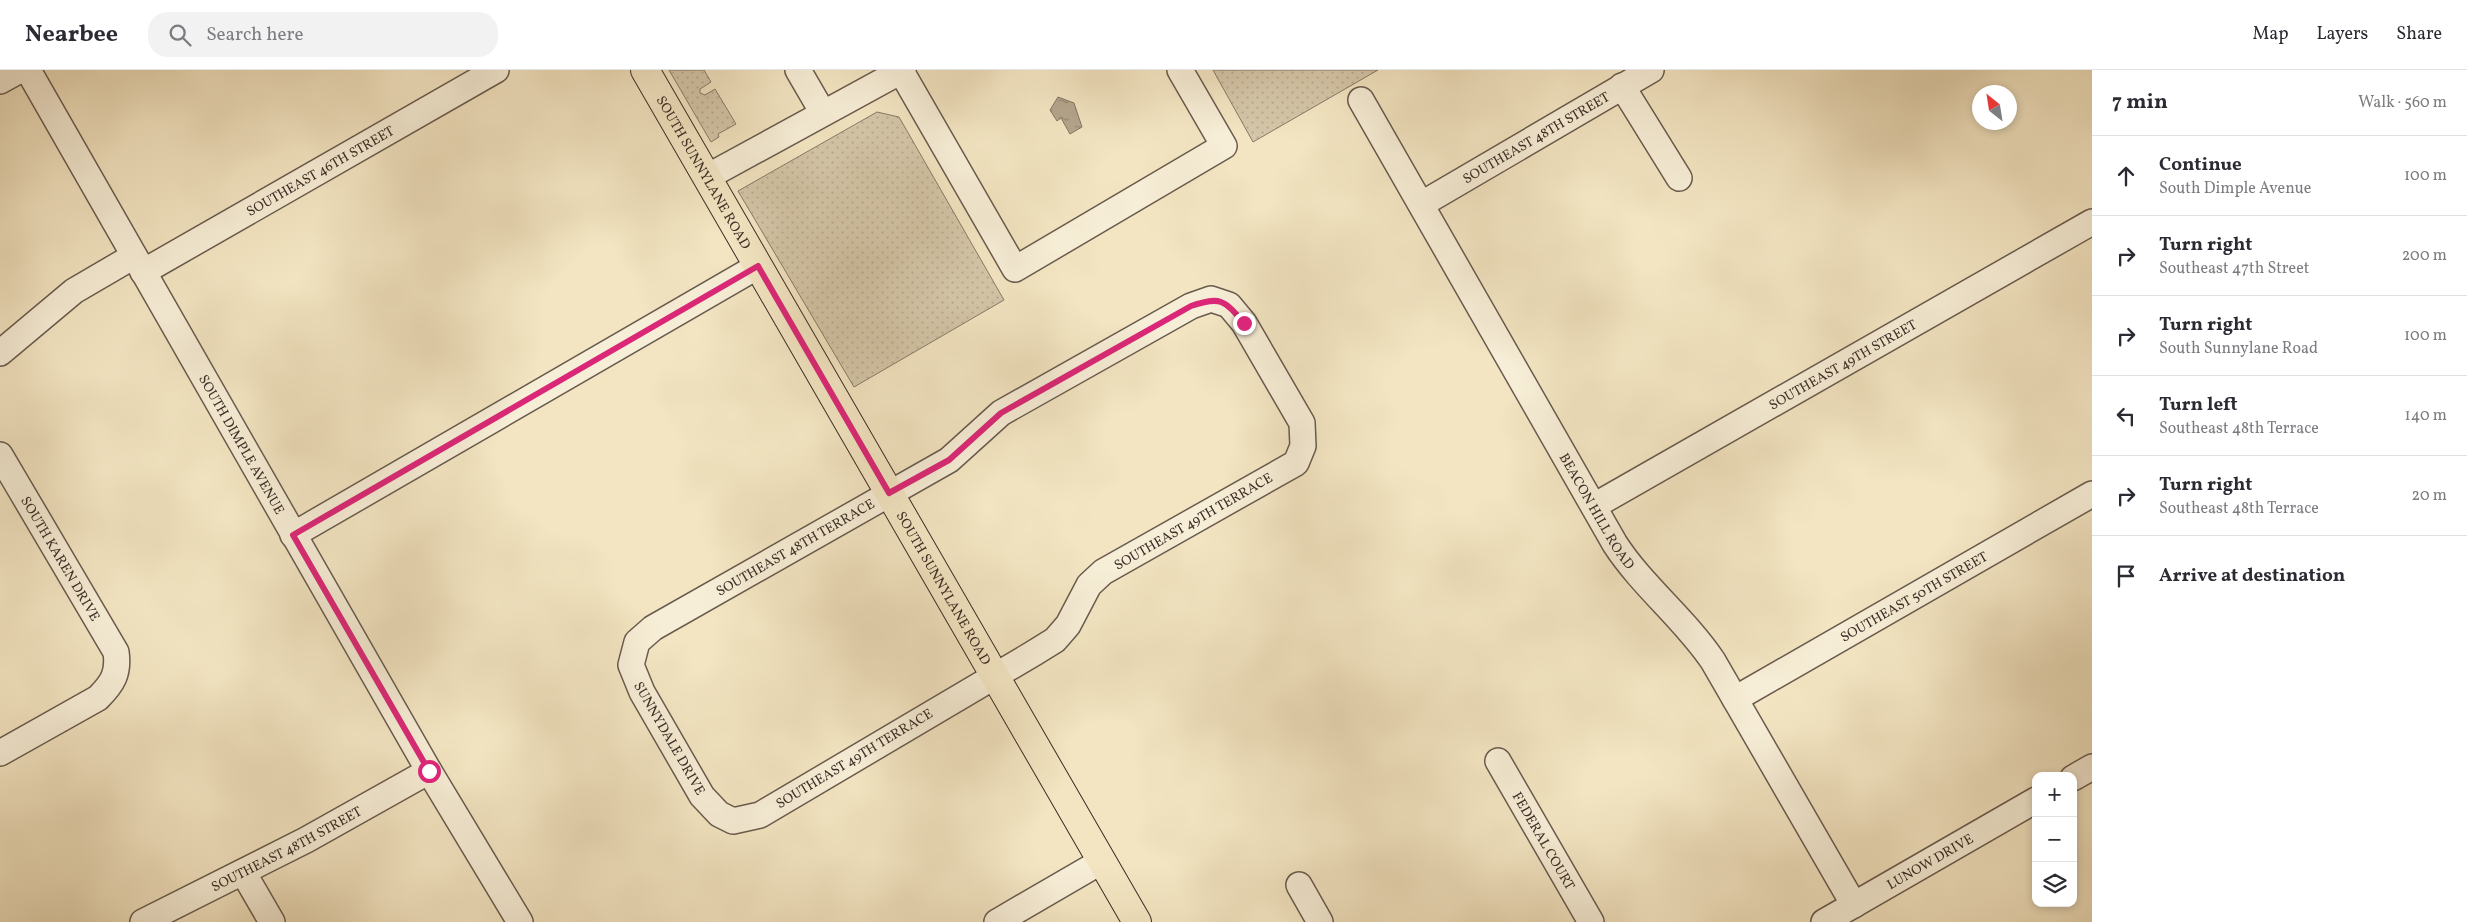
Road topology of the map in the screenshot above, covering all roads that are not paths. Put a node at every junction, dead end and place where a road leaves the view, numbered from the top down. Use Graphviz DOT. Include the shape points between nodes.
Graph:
graph roads {
  1 [pos="20,70"];
  2 [pos="28,70"];
  3 [pos="496,70"];
  4 [pos="645,70"];
  5 [pos="798,70"];
  6 [pos="1180,70"];
  7 [pos="1651,70"];
  8 [pos="902,71"];
  9 [pos="0,81"];
  10 [pos="1622,86"];
  11 [pos="1361,100"];
  12 [pos="823,113"];
  13 [pos="707,177"];
  14 [pos="1679,178"];
  15 [pos="1422,204"];
  16 [pos="2092,222"];
  17 [pos="138,264"];
  18 [pos="758,266"];
  19 [pos="0,353"];
  20 [pos="1268,364"];
  21 [pos="0,455"];
  22 [pos="889,493"];
  23 [pos="2092,494"];
  24 [pos="1594,506"];
  25 [pos="293,535"];
  26 [pos="637,642"];
  27 [pos="995,676"];
  28 [pos="1735,699"];
  29 [pos="0,753"];
  30 [pos="1498,761"];
  31 [pos="2092,767"];
  32 [pos="429,771"];
  33 [pos="2077,776"];
  34 [pos="2032,802"];
  35 [pos="733,821"];
  36 [pos="1102,861"];
  37 [pos="243,872"];
  38 [pos="1299,885"];
  39 [pos="1854,905"];
  40 [pos="143,922"];
  41 [pos="272,922"];
  42 [pos="520,922"];
  43 [pos="997,922"];
  44 [pos="1137,922"];
  45 [pos="1320,922"];
  46 [pos="1591,922"];
  47 [pos="1824,922"];
  1 -- 9 [label="street"];
  2 -- 17 [label="street, SOUTH DIMPLE AVENUE"];
  3 -- 17 [label="street, SOUTHEAST 46TH STREET"];
  4 -- 13 [label="main road, SOUTH SUNNYLANE ROAD"];
  5 -- 12 [label="street"];
  6 -- 8 [label="street" via="1224,146 1015,269"];
  7 -- 10 [label="street, SOUTHEAST 48TH STREET"];
  8 -- 12 [label="street"];
  10 -- 14 [label="street"];
  10 -- 15 [label="street, SOUTHEAST 48TH STREET"];
  11 -- 15 [label="street, BEACON HILL ROAD"];
  12 -- 13 [label="street"];
  13 -- 18 [label="main road, SOUTH SUNNYLANE ROAD"];
  15 -- 24 [label="street, BEACON HILL ROAD"];
  16 -- 24 [label="street, SOUTHEAST 49TH STREET"];
  17 -- 19 [label="street, SOUTHEAST 46TH STREET" via="74,291"];
  17 -- 25 [label="street, SOUTH DIMPLE AVENUE"];
  18 -- 22 [label="main road, SOUTH SUNNYLANE ROAD"];
  18 -- 25 [label="street"];
  20 -- 22 [label="street, SOUTHEAST 48TH TERRACE" via="1244,323 1229,305 1211,299 1191,306 1001,413 949,460"];
  20 -- 27 [label="street, SOUTHEAST 49TH TERRACE" via="1302,423 1303,446 1296,462 1104,572 1089,586 1068,625 1055,640"];
  21 -- 29 [label="street, SOUTH KAREN DRIVE" via="116,652 118,664 109,687 98,698"];
  22 -- 26 [label="street, SOUTHEAST 48TH TERRACE" via="653,628"];
  22 -- 27 [label="main road, SOUTH SUNNYLANE ROAD"];
  23 -- 28 [label="street, SOUTHEAST 50TH STREET"];
  24 -- 28 [label="street, BEACON HILL ROAD" via="1626,562 1696,636"];
  25 -- 32 [label="street, SOUTH DIMPLE AVENUE"];
  26 -- 35 [label="street, SUNNYDALE DRIVE" via="631,665 642,692 702,796 719,814"];
  27 -- 35 [label="street, SOUTHEAST 49TH TERRACE" via="760,815"];
  27 -- 36 [label="main road, SOUTH SUNNYLANE ROAD"];
  28 -- 39 [label="street, BEACON HILL ROAD"];
  30 -- 46 [label="street, FEDERAL COURT"];
  31 -- 33 [label="street"];
  32 -- 37 [label="street, SOUTHEAST 48TH STREET"];
  32 -- 42 [label="street, SOUTH DIMPLE AVENUE"];
  34 -- 39 [label="street, LUNOW DRIVE"];
  36 -- 43 [label="street"];
  36 -- 44 [label="main road, SOUTH SUNNYLANE ROAD"];
  37 -- 40 [label="street, SOUTHEAST 48TH STREET"];
  37 -- 41 [label="street"];
  38 -- 45 [label="street"];
  39 -- 47 [label="street, LUNOW DRIVE"];
}
